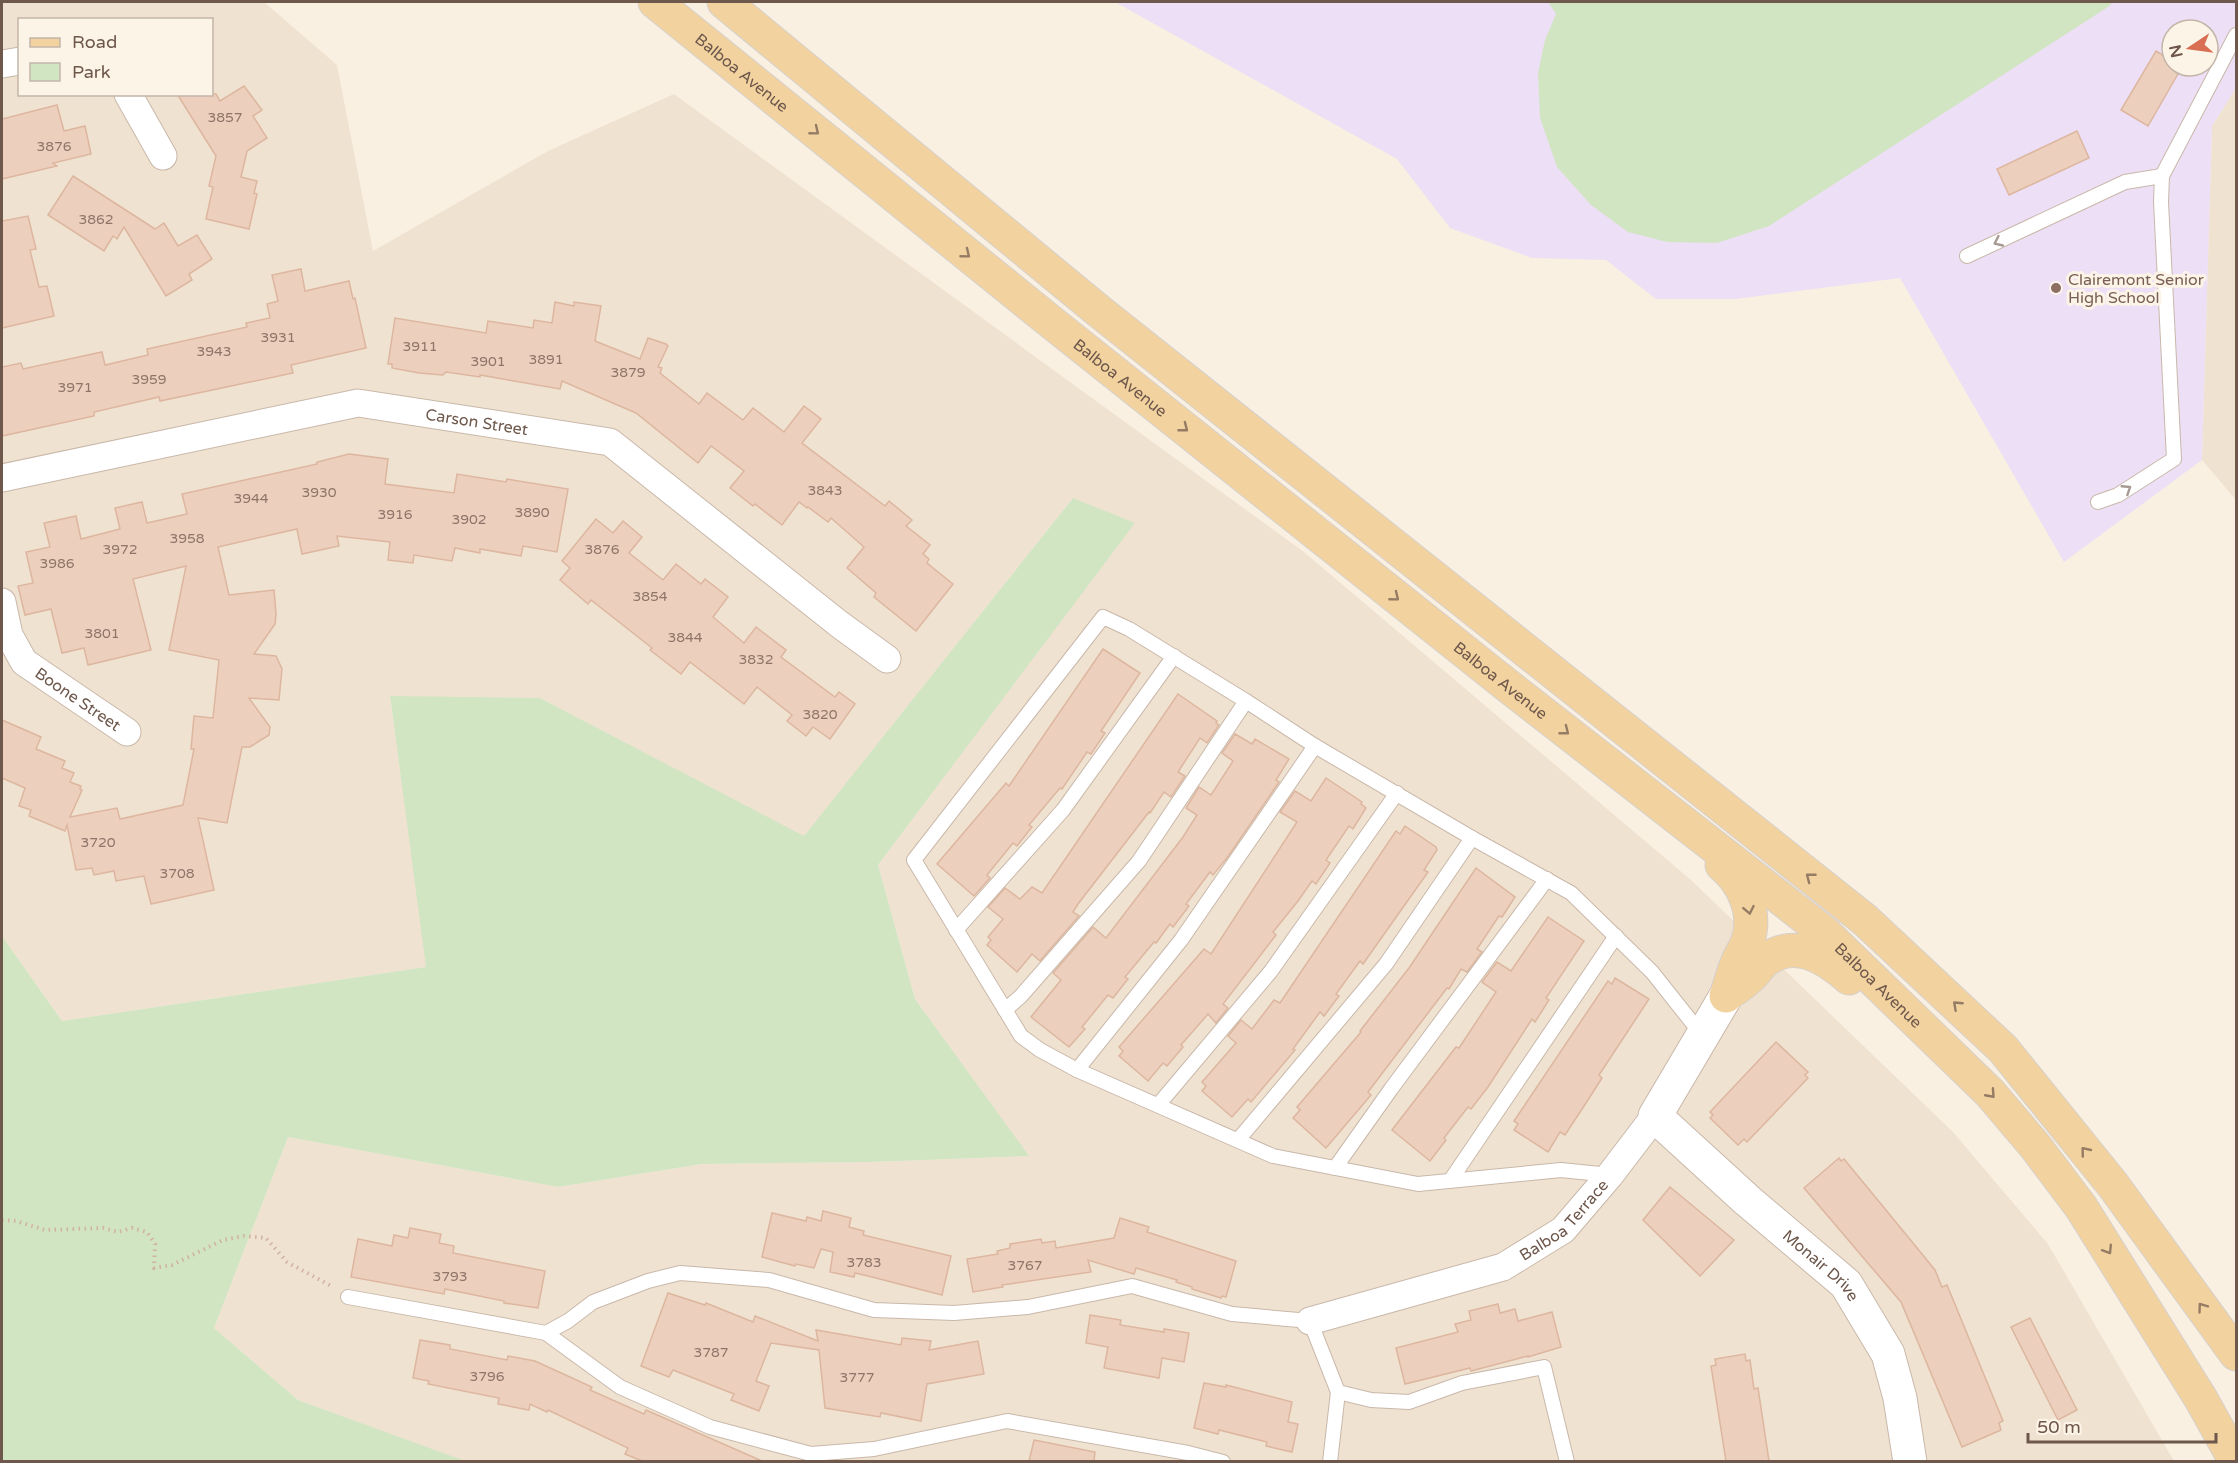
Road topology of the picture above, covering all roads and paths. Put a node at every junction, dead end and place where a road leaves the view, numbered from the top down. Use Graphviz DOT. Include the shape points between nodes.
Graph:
graph roads {
  1 [pos="656,2"];
  2 [pos="724,2"];
  3 [pos="2236,35"];
  4 [pos="18,61"];
  5 [pos="2,64"];
  6 [pos="129,96"];
  7 [pos="163,156"];
  8 [pos="2162,176"];
  9 [pos="1967,256"];
  10 [pos="2,478"];
  11 [pos="2098,502"];
  12 [pos="2,602"];
  13 [pos="5,636"];
  14 [pos="1174,656"];
  15 [pos="887,659"];
  16 [pos="1246,701"];
  17 [pos="127,732"];
  18 [pos="1315,746"];
  19 [pos="1625,778"];
  20 [pos="1397,793"];
  21 [pos="1472,838"];
  22 [pos="1547,879"];
  23 [pos="956,930"];
  24 [pos="1616,936"];
  25 [pos="1726,996"];
  26 [pos="1005,1010"];
  27 [pos="1702,1035"];
  28 [pos="1950,1053"];
  29 [pos="1077,1070"];
  30 [pos="1159,1104"];
  31 [pos="1655,1116"];
  32 [pos="1238,1140"];
  33 [pos="1335,1168"];
  34 [pos="1610,1175"];
  35 [pos="1450,1181"];
  36 [pos="2,1220"];
  37 [pos="348,1296"];
  38 [pos="1310,1321"];
  39 [pos="546,1333"];
  40 [pos="2236,1354"];
  41 [pos="1338,1392"];
  42 [pos="1223,1461"];
  43 [pos="1330,1461"];
  44 [pos="1568,1461"];
  45 [pos="1910,1461"];
  46 [pos="2236,1461"];
  1 -- 19 [label="main road, Balboa Avenue, one-way"];
  40 -- 2 [label="main road, one-way" via="2113,1185 2003,1048 1865,920 1100,312"];
  3 -- 8 [label="lane"];
  4 -- 5 [label="street"];
  6 -- 7 [label="street"];
  8 -- 9 [label="lane, one-way" via="2126,182"];
  11 -- 8 [label="lane, one-way" via="2118,495 2174,459"];
  10 -- 15 [label="street, Carson Street" via="358,403 610,442"];
  12 -- 13 [label="street, Boone Street"];
  13 -- 17 [label="street, Boone Street" via="24,662"];
  14 -- 16 [label="lane"];
  14 -- 23 [label="lane" via="1063,810"];
  14 -- 23 [label="lane" via="1103,617 914,860"];
  16 -- 18 [label="lane"];
  16 -- 26 [label="lane" via="1139,861"];
  18 -- 20 [label="lane"];
  18 -- 29 [label="lane" via="1181,940"];
  19 -- 25 [label="main road, one-way" via="1655,812 1727,869 1743,891 1751,925"];
  19 -- 28 [label="main road, Balboa Avenue" via="1825,933"];
  20 -- 21 [label="lane"];
  20 -- 30 [label="lane" via="1271,971"];
  21 -- 22 [label="lane"];
  21 -- 32 [label="lane" via="1386,964"];
  22 -- 24 [label="lane" via="1571,893"];
  22 -- 33 [label="lane"];
  23 -- 26 [label="lane"];
  24 -- 27 [label="lane" via="1652,972"];
  24 -- 35 [label="lane"];
  25 -- 27 [label="street, Balboa Terrace"];
  25 -- 28 [label="main road" via="1767,958 1788,950 1810,952 1836,967 1894,1020"];
  26 -- 29 [label="lane" via="1021,1036"];
  27 -- 31 [label="street, Balboa Terrace"];
  28 -- 46 [label="main road, Balboa Avenue, one-way" via="1990,1093 2081,1207"];
  29 -- 30 [label="lane"];
  30 -- 32 [label="lane"];
  31 -- 34 [label="street, Balboa Terrace"];
  31 -- 45 [label="street, Monair Drive" via="1846,1284 1888,1354"];
  32 -- 33 [label="lane" via="1273,1156"];
  33 -- 35 [label="lane" via="1418,1184"];
  34 -- 35 [label="lane" via="1561,1170"];
  34 -- 38 [label="street, Balboa Terrace" via="1563,1230 1503,1267"];
  36 -- 37 [label="path" via="45,1230 103,1228 118,1232 132,1228 147,1232 155,1244 154,1268 172,1265 223,1240 244,1236 266,1238 287,1262"];
  37 -- 39 [label="lane"];
  38 -- 39 [label="lane" via="1232,1314 1132,1286 1028,1307 954,1313 874,1310 769,1280 680,1274 648,1281 593,1302"];
  38 -- 41 [label="lane"];
  39 -- 42 [label="lane" via="620,1388 710,1427 811,1454 874,1449 1007,1421"];
  41 -- 43 [label="lane"];
  41 -- 44 [label="lane" via="1371,1400 1410,1402 1462,1383 1545,1367"];
}
